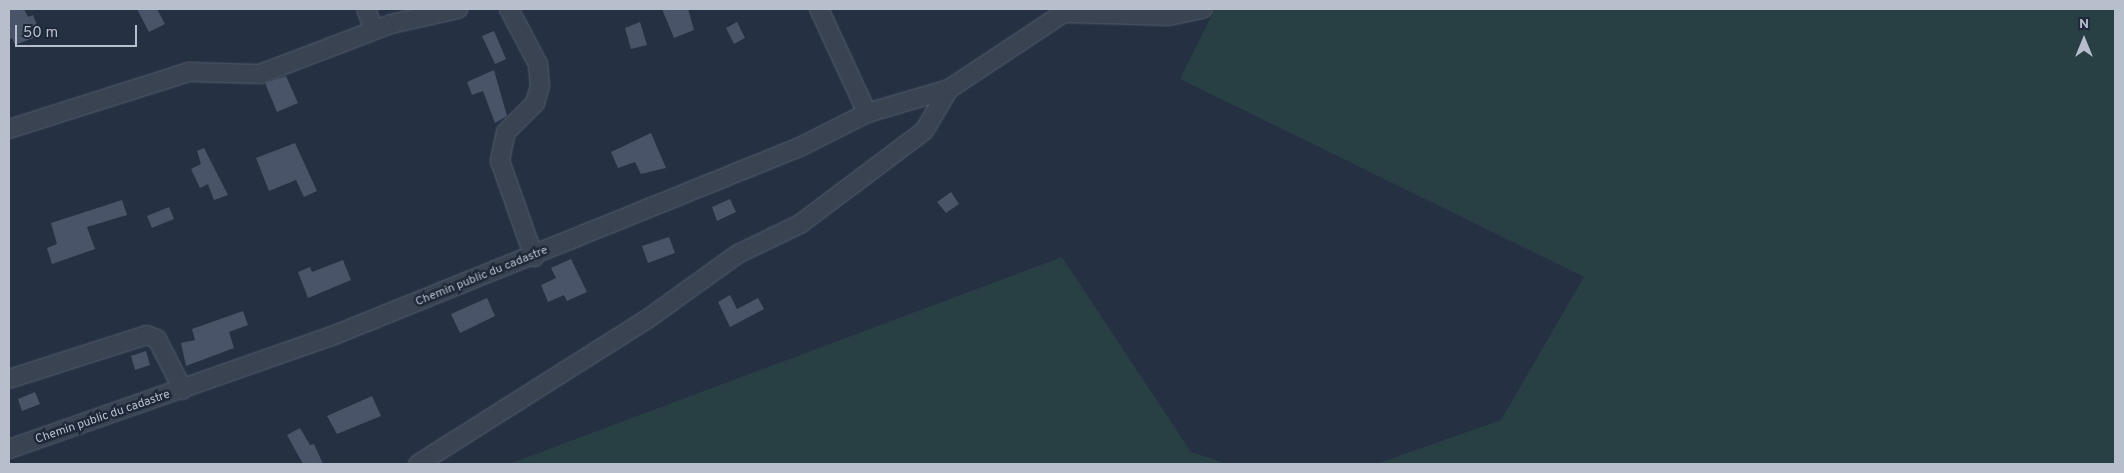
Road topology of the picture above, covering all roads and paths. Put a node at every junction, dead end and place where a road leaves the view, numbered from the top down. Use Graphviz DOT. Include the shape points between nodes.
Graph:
graph roads {
  1 [pos="366,9"];
  2 [pos="458,9"];
  3 [pos="509,9"];
  4 [pos="819,9"];
  5 [pos="1203,9"];
  6 [pos="1067,11"];
  7 [pos="374,30"];
  8 [pos="949,89"];
  9 [pos="867,113"];
  10 [pos="9,129"];
  11 [pos="534,257"];
  12 [pos="9,379"];
  13 [pos="183,390"];
  14 [pos="9,449"];
  15 [pos="418,464"];
  1 -- 7 [label="street"];
  2 -- 7 [label="street"];
  3 -- 11 [label="street" via="538,64 540,86 534,103 506,132 500,161"];
  4 -- 9 [label="street"];
  5 -- 6 [label="street" via="1169,16"];
  6 -- 8 [label="street"];
  7 -- 10 [label="street" via="260,74 189,72"];
  8 -- 9 [label="street, Chemin public du cadastre"];
  8 -- 15 [label="street" via="924,131 800,224 738,254 638,325"];
  9 -- 11 [label="street, Chemin public du cadastre" via="798,148"];
  11 -- 13 [label="street, Chemin public du cadastre"];
  12 -- 13 [label="street" via="147,335 157,339"];
  13 -- 14 [label="street, Chemin public du cadastre"];
}
